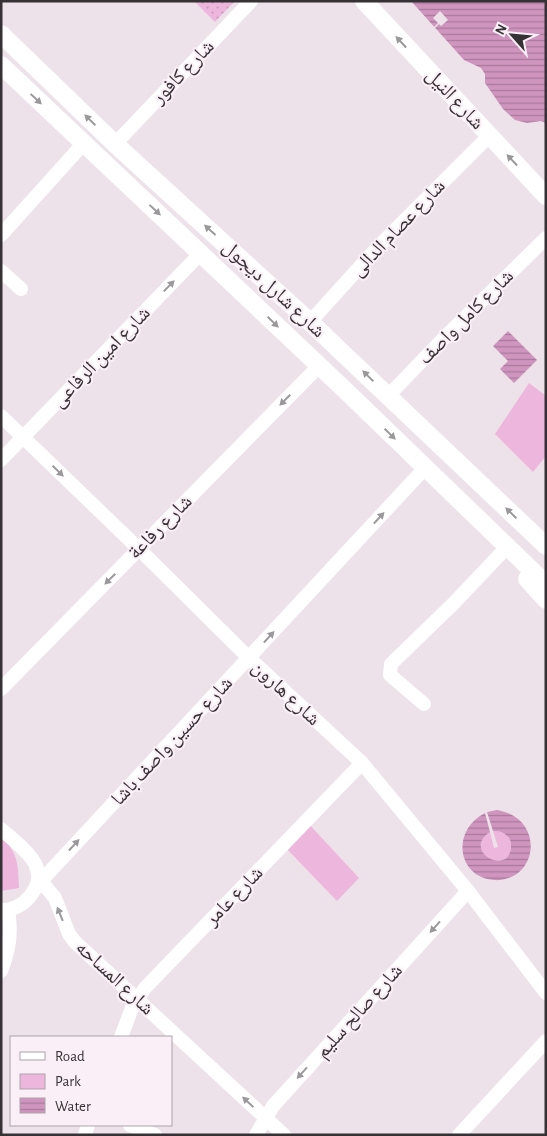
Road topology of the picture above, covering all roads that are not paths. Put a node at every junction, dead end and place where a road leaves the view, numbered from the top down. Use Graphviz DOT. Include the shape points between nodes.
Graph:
graph roads {
  1 [pos="251,1"];
  2 [pos="364,1"];
  3 [pos="1,34"];
  4 [pos="1,65"];
  5 [pos="489,136"];
  6 [pos="84,143"];
  7 [pos="115,144"];
  8 [pos="546,196"];
  9 [pos="1,235"];
  10 [pos="546,238"];
  11 [pos="201,253"];
  12 [pos="1,271"];
  13 [pos="21,289"];
  14 [pos="310,322"];
  15 [pos="319,366"];
  16 [pos="388,396"];
  17 [pos="1,416"];
  18 [pos="23,437"];
  19 [pos="1,460"];
  20 [pos="425,468"];
  21 [pos="544,541"];
  22 [pos="508,547"];
  23 [pos="139,549"];
  24 [pos="522,562"];
  25 [pos="546,584"];
  26 [pos="546,600"];
  27 [pos="249,658"];
  28 [pos="1,689"];
  29 [pos="424,704"];
  30 [pos="362,763"];
  31 [pos="1,829"];
  32 [pos="36,866"];
  33 [pos="41,881"];
  34 [pos="468,891"];
  35 [pos="5,910"];
  36 [pos="1,971"];
  37 [pos="546,993"];
  38 [pos="137,999"];
  39 [pos="121,1036"];
  40 [pos="546,1041"];
  41 [pos="265,1117"];
  42 [pos="132,1126"];
  43 [pos="155,1135"];
  44 [pos="256,1135"];
  45 [pos="284,1135"];
  46 [pos="459,1135"];
  1 -- 7 [label="street, شارع كافور"];
  5 -- 2 [label="main road, شارع النيل, one-way"];
  7 -- 3 [label="main road, شارع شارل ديجول, one-way"];
  4 -- 6 [label="main road, شارع شارل ديجول, one-way"];
  8 -- 5 [label="main road, شارع النيل, one-way"];
  5 -- 14 [label="street, شارع عصام الدالى" via="376,249"];
  6 -- 9 [label="street"];
  6 -- 11 [label="main road, شارع شارل ديجول, one-way"];
  14 -- 7 [label="main road, شارع شارل ديجول, one-way"];
  10 -- 16 [label="street, شارع كامل واصف"];
  11 -- 15 [label="main road, شارع شارل ديجول, one-way"];
  18 -- 11 [label="street, شارع امين الرفاعى, one-way"];
  12 -- 13 [label="street"];
  16 -- 14 [label="main road, شارع شارل ديجول, one-way"];
  15 -- 20 [label="main road, شارع شارل ديجول, one-way"];
  15 -- 23 [label="street, شارع رفاعة, one-way"];
  21 -- 16 [label="main road, شارع شارل ديجول, one-way"];
  17 -- 18 [label="street, شارع هارون"];
  18 -- 19 [label="street, شارع امين الرفاعى"];
  18 -- 23 [label="street, شارع هارون, one-way"];
  20 -- 22 [label="main road, شارع شارل ديجول"];
  27 -- 20 [label="street, شارع حسين واصف باشا, one-way"];
  22 -- 24 [label="main road, شارع شارل ديجول"];
  22 -- 29 [label="street" via="391,664 390,676"];
  23 -- 27 [label="street, شارع هارون"];
  23 -- 28 [label="street, شارع رفاعة, one-way"];
  24 -- 25 [label="main road, شارع شارل ديجول"];
  24 -- 26 [label="main road, شارع شارل ديجول" via="529,583"];
  27 -- 30 [label="street, شارع هارون"];
  33 -- 27 [label="street, شارع حسين واصف باشا, one-way"];
  30 -- 34 [label="street, شارع هارون"];
  30 -- 38 [label="street, شارع عامر"];
  31 -- 32 [label="street"];
  32 -- 33 [label="street, شارع المساحه"];
  32 -- 35 [label="street" via="37,880 32,894 22,905"];
  38 -- 33 [label="street, شارع المساحه, one-way" via="75,942 55,898"];
  34 -- 37 [label="street, شارع هارون"];
  34 -- 41 [label="street, شارع صالح سليم, one-way"];
  35 -- 36 [label="street" via="11,938"];
  38 -- 39 [label="street, شارع عامر"];
  41 -- 38 [label="street, شارع المساحه, one-way"];
  40 -- 46 [label="street"];
  41 -- 44 [label="street, شارع صالح سليم"];
  41 -- 45 [label="street, شارع المساحه"];
  42 -- 43 [label="street"];
}
